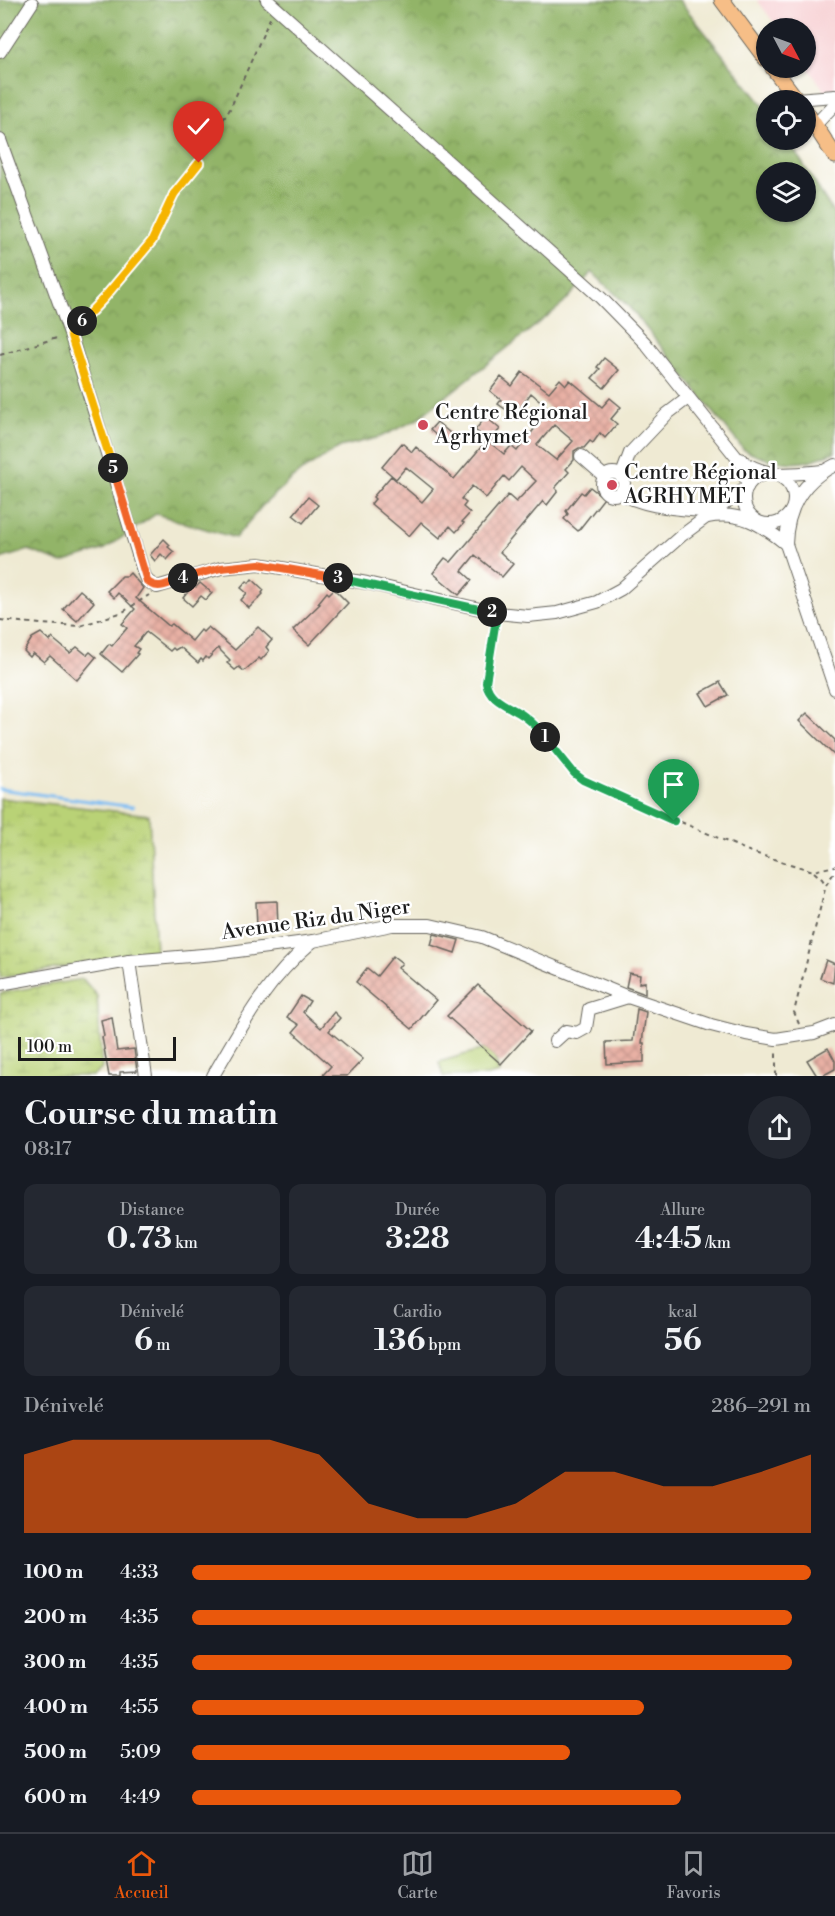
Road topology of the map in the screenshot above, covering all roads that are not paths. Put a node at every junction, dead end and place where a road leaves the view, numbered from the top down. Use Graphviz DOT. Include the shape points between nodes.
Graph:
graph roads {
  1 [pos="722,0"];
  2 [pos="33,1"];
  3 [pos="271,3"];
  4 [pos="756,46"];
  5 [pos="0,52"];
  6 [pos="835,96"];
  7 [pos="816,98"];
  8 [pos="835,104"];
  9 [pos="816,124"];
  10 [pos="816,127"];
  11 [pos="0,140"];
  12 [pos="835,156"];
  13 [pos="688,398"];
  14 [pos="581,456"];
  15 [pos="737,457"];
  16 [pos="835,465"];
  17 [pos="822,471"];
  18 [pos="770,474"];
  19 [pos="605,477"];
  20 [pos="621,477"];
  21 [pos="747,487"];
  22 [pos="620,492"];
  23 [pos="792,509"];
  24 [pos="709,515"];
  25 [pos="759,523"];
  26 [pos="786,544"];
  27 [pos="835,689"];
  28 [pos="313,941"];
  29 [pos="129,961"];
  30 [pos="0,984"];
  31 [pos="628,997"];
  32 [pos="835,1025"];
  33 [pos="555,1041"];
  34 [pos="146,1076"];
  35 [pos="213,1076"];
  1 -- 4 [label="main road"];
  2 -- 5 [label="street"];
  3 -- 13 [label="street" via="601,298 645,343"];
  6 -- 7 [label="street"];
  8 -- 9 [label="street"];
  10 -- 12 [label="main road"];
  11 -- 24 [label="street" via="70,333 144,574 151,585 157,587 221,568 259,564 367,583 497,613 557,613 597,602 621,589"];
  13 -- 15 [label="street"];
  13 -- 20 [label="street" via="630,453"];
  14 -- 19 [label="street"];
  15 -- 18 [label="street"];
  15 -- 21 [label="street"];
  16 -- 17 [label="street"];
  17 -- 18 [label="street"];
  17 -- 23 [label="street"];
  18 -- 21 [label="street" via="761,475"];
  18 -- 23 [label="street" via="781,477 790,486 794,497"];
  19 -- 20 [label="street" via="615,473"];
  19 -- 22 [label="street" via="602,484 606,492"];
  20 -- 22 [label="street" via="624,484"];
  21 -- 24 [label="street"];
  21 -- 25 [label="street" via="743,498 746,510"];
  22 -- 24 [label="street" via="644,503"];
  23 -- 25 [label="street" via="778,523"];
  23 -- 26 [label="street"];
  24 -- 25 [label="street"];
  25 -- 26 [label="street"];
  26 -- 27 [label="street"];
  28 -- 29 [label="street, Avenue Riz du Niger"];
  28 -- 31 [label="street, Avenue Riz du Niger" via="392,925 442,927 482,937"];
  28 -- 35 [label="street" via="267,986"];
  29 -- 30 [label="street, Avenue Riz du Niger"];
  29 -- 34 [label="street"];
  31 -- 32 [label="street, Avenue Riz du Niger" via="711,1025 776,1039"];
  31 -- 33 [label="street" via="589,1009 586,1028 577,1033 566,1031"];
}
